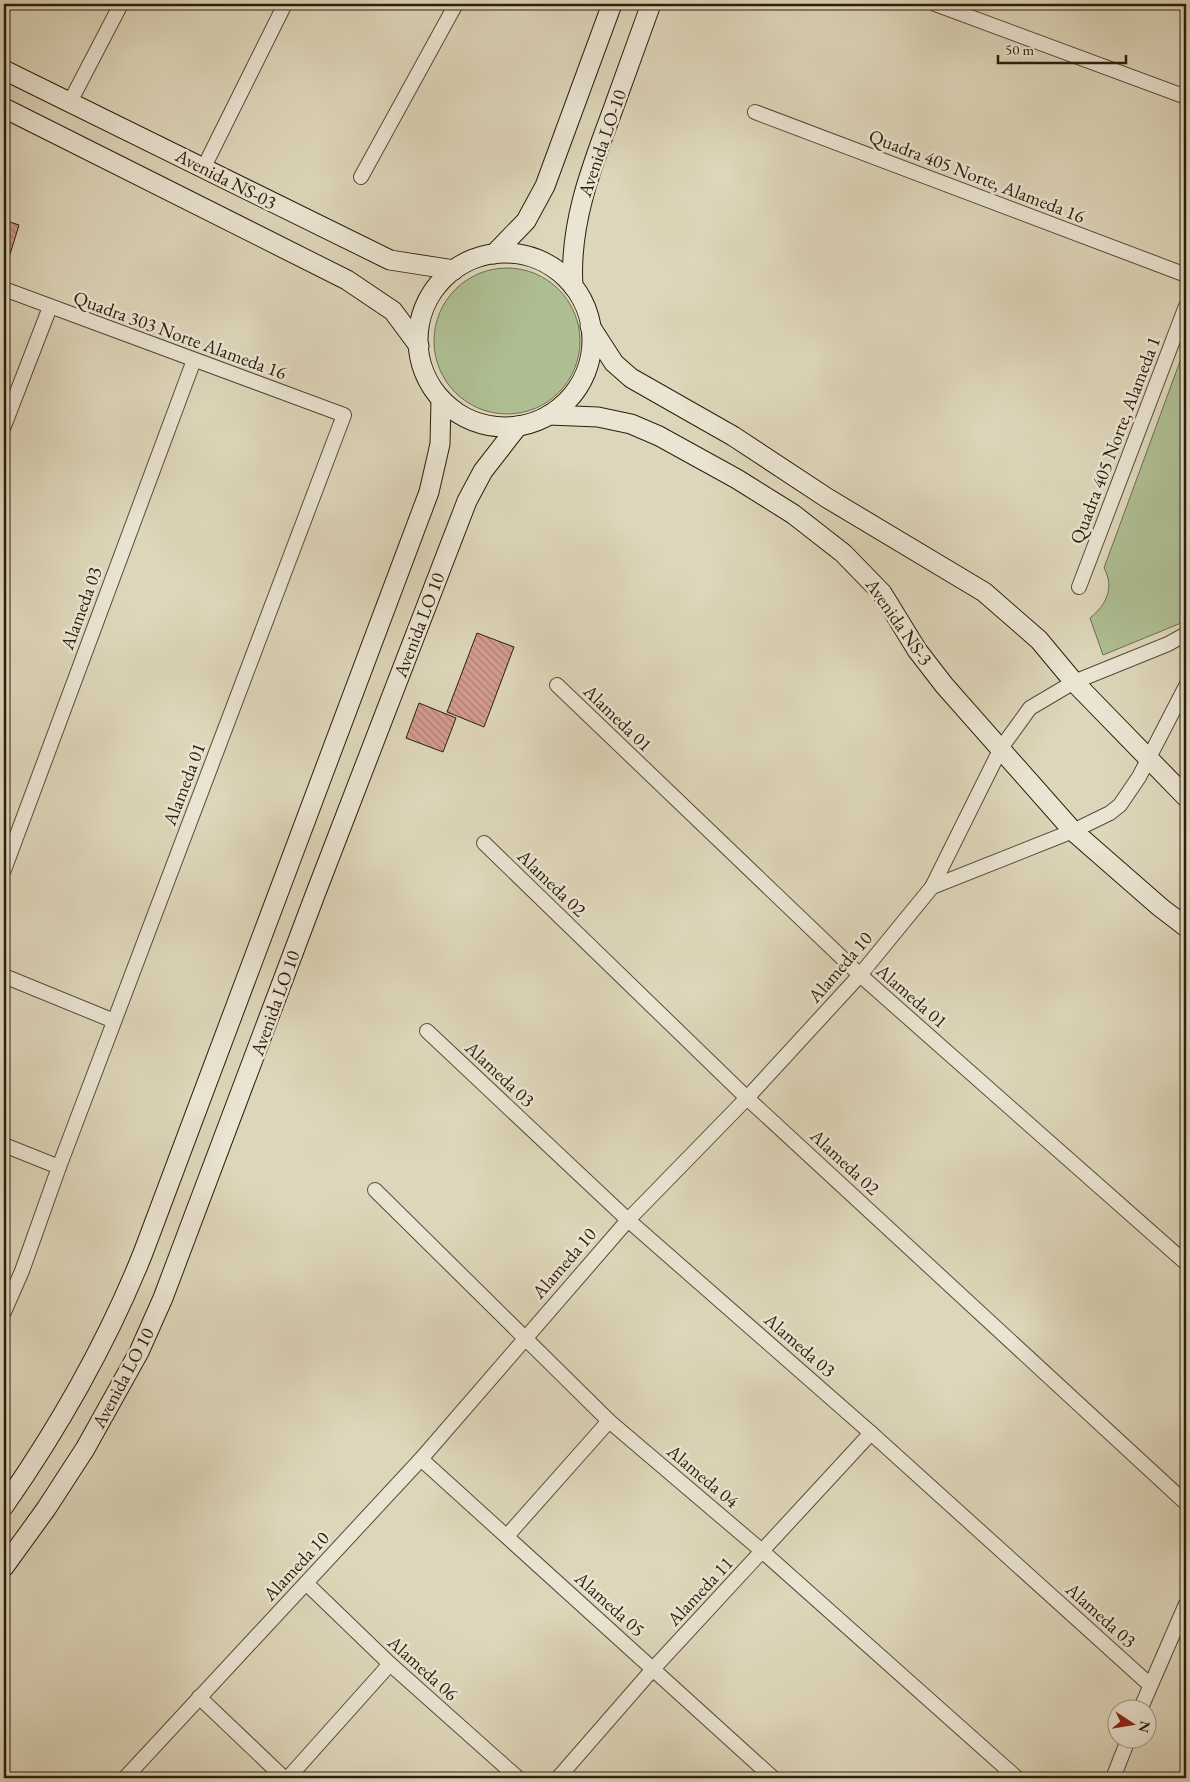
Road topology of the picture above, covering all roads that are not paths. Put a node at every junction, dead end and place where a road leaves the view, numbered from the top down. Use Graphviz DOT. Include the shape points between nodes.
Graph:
graph roads {
  1 [pos="121,4"];
  2 [pos="285,4"];
  3 [pos="456,4"];
  4 [pos="612,4"];
  5 [pos="651,4"];
  6 [pos="935,4"];
  7 [pos="4,70"];
  8 [pos="1186,97"];
  9 [pos="70,102"];
  10 [pos="4,108"];
  11 [pos="756,112"];
  12 [pos="204,167"];
  13 [pos="361,177"];
  14 [pos="494,254"];
  15 [pos="454,270"];
  16 [pos="1186,275"];
  17 [pos="573,286"];
  18 [pos="4,289"];
  19 [pos="1186,306"];
  20 [pos="50,307"];
  21 [pos="590,326"];
  22 [pos="419,346"];
  23 [pos="194,360"];
  24 [pos="441,400"];
  25 [pos="344,415"];
  26 [pos="549,415"];
  27 [pos="4,426"];
  28 [pos="518,426"];
  29 [pos="1079,587"];
  30 [pos="1186,634"];
  31 [pos="1074,682"];
  32 [pos="557,685"];
  33 [pos="1186,686"];
  34 [pos="1001,748"];
  35 [pos="1149,758"];
  36 [pos="1186,797"];
  37 [pos="1073,831"];
  38 [pos="484,843"];
  39 [pos="4,870"];
  40 [pos="932,887"];
  41 [pos="1186,927"];
  42 [pos="860,974"];
  43 [pos="4,976"];
  44 [pos="114,1021"];
  45 [pos="427,1032"];
  46 [pos="748,1098"];
  47 [pos="4,1145"];
  48 [pos="59,1167"];
  49 [pos="374,1190"];
  50 [pos="628,1220"];
  51 [pos="1186,1263"];
  52 [pos="4,1312"];
  53 [pos="524,1337"];
  54 [pos="609,1421"];
  55 [pos="871,1432"];
  56 [pos="421,1458"];
  57 [pos="1186,1503"];
  58 [pos="4,1506"];
  59 [pos="506,1536"];
  60 [pos="762,1551"];
  61 [pos="4,1567"];
  62 [pos="306,1583"];
  63 [pos="1186,1604"];
  64 [pos="390,1664"];
  65 [pos="653,1669"];
  66 [pos="1149,1684"];
  67 [pos="199,1697"];
  68 [pos="1143,1700"];
  69 [pos="1124,1750"];
  70 [pos="125,1778"];
  71 [pos="284,1778"];
  72 [pos="288,1778"];
  73 [pos="518,1778"];
  74 [pos="558,1778"];
  75 [pos="773,1778"];
  76 [pos="1017,1778"];
  77 [pos="1113,1778"];
  1 -- 9 [label="street"];
  2 -- 12 [label="street"];
  3 -- 13 [label="street"];
  4 -- 14 [label="street, Avenida LO-10" via="545,186 526,221"];
  5 -- 17 [label="street, Avenida LO-10" via="580,207"];
  6 -- 8 [label="street"];
  7 -- 9 [label="street, Avenida NS-03"];
  9 -- 12 [label="street, Avenida NS-03"];
  10 -- 22 [label="street, Avenida NS-03" via="347,280 393,311"];
  11 -- 16 [label="street, Quadra 405 Norte, Alameda 16"];
  12 -- 15 [label="street, Avenida NS-03" via="390,260"];
  14 -- 15 [label="street, Avenida NS-3" via="477,258"];
  14 -- 17 [label="street, Avenida NS-3" via="512,253 538,260 554,268"];
  15 -- 22 [label="street, Avenida NS-3" via="440,282 426,304 419,330"];
  17 -- 21 [label="street, Avenida NS-3"];
  18 -- 20 [label="street, Quadra 303 Norte Alameda 16"];
  19 -- 29 [label="street, Quadra 405 Norte, Alameda 1"];
  20 -- 23 [label="street, Quadra 303 Norte Alameda 16"];
  20 -- 27 [label="street"];
  21 -- 26 [label="street, Avenida NS-3" via="590,353 582,378 568,399"];
  21 -- 31 [label="street, Avenida NS-3" via="614,363 631,378 734,436 827,498 984,592 1039,640"];
  22 -- 24 [label="street, Avenida NS-3" via="427,379"];
  23 -- 25 [label="street, Quadra 303 Norte Alameda 16"];
  23 -- 39 [label="street, Alameda 03"];
  24 -- 28 [label="street, Avenida NS-3" via="476,422 501,427"];
  24 -- 58 [label="street, Avenida LO 10" via="440,444 429,492 140,1260 114,1320 77,1391"];
  25 -- 44 [label="street, Alameda 01"];
  26 -- 28 [label="street, Avenida NS-3"];
  26 -- 34 [label="street, Avenida NS-3" via="598,417 631,424 738,479 793,514 866,575 882,593 930,668"];
  28 -- 61 [label="street, Avenida LO 10" via="482,471 467,501 155,1317 85,1449"];
  30 -- 31 [label="street"];
  31 -- 34 [label="street" via="1030,708"];
  31 -- 35 [label="street, Avenida NS-3"];
  32 -- 42 [label="street, Alameda 01"];
  33 -- 35 [label="street, Alameda 10"];
  34 -- 37 [label="street, Avenida NS-3"];
  34 -- 40 [label="street"];
  35 -- 36 [label="street, Avenida NS-3"];
  35 -- 37 [label="street, Alameda 10" via="1120,805"];
  37 -- 40 [label="street, Alameda 10"];
  37 -- 41 [label="street, Avenida NS-3"];
  38 -- 46 [label="street, Alameda 02"];
  40 -- 42 [label="street, Alameda 10"];
  42 -- 46 [label="street, Alameda 10"];
  42 -- 51 [label="street, Alameda 01"];
  43 -- 44 [label="street"];
  44 -- 48 [label="street, Alameda 01"];
  45 -- 50 [label="street, Alameda 03"];
  46 -- 50 [label="street, Alameda 10"];
  46 -- 57 [label="street, Alameda 02"];
  47 -- 48 [label="street"];
  48 -- 52 [label="street" via="26,1262"];
  49 -- 53 [label="street, Alameda 04"];
  50 -- 53 [label="street, Alameda 10"];
  50 -- 55 [label="street, Alameda 03"];
  53 -- 54 [label="street, Alameda 04"];
  53 -- 56 [label="street, Alameda 10"];
  54 -- 59 [label="street"];
  54 -- 60 [label="street, Alameda 04"];
  55 -- 60 [label="street, Alameda 11"];
  55 -- 66 [label="street, Alameda 03"];
  56 -- 59 [label="street, Alameda 05"];
  56 -- 62 [label="street, Alameda 10"];
  59 -- 65 [label="street, Alameda 05"];
  60 -- 65 [label="street, Alameda 11"];
  60 -- 76 [label="street, Alameda 04"];
  62 -- 64 [label="street, Alameda 06"];
  62 -- 67 [label="street, Alameda 10"];
  63 -- 66 [label="street"];
  64 -- 72 [label="street"];
  64 -- 73 [label="street, Alameda 06"];
  65 -- 74 [label="street, Alameda 11"];
  65 -- 75 [label="street, Alameda 05"];
  66 -- 68 [label="street"];
  67 -- 70 [label="street, Alameda 10"];
  67 -- 71 [label="street"];
  69 -- 77 [label="street"];
}
